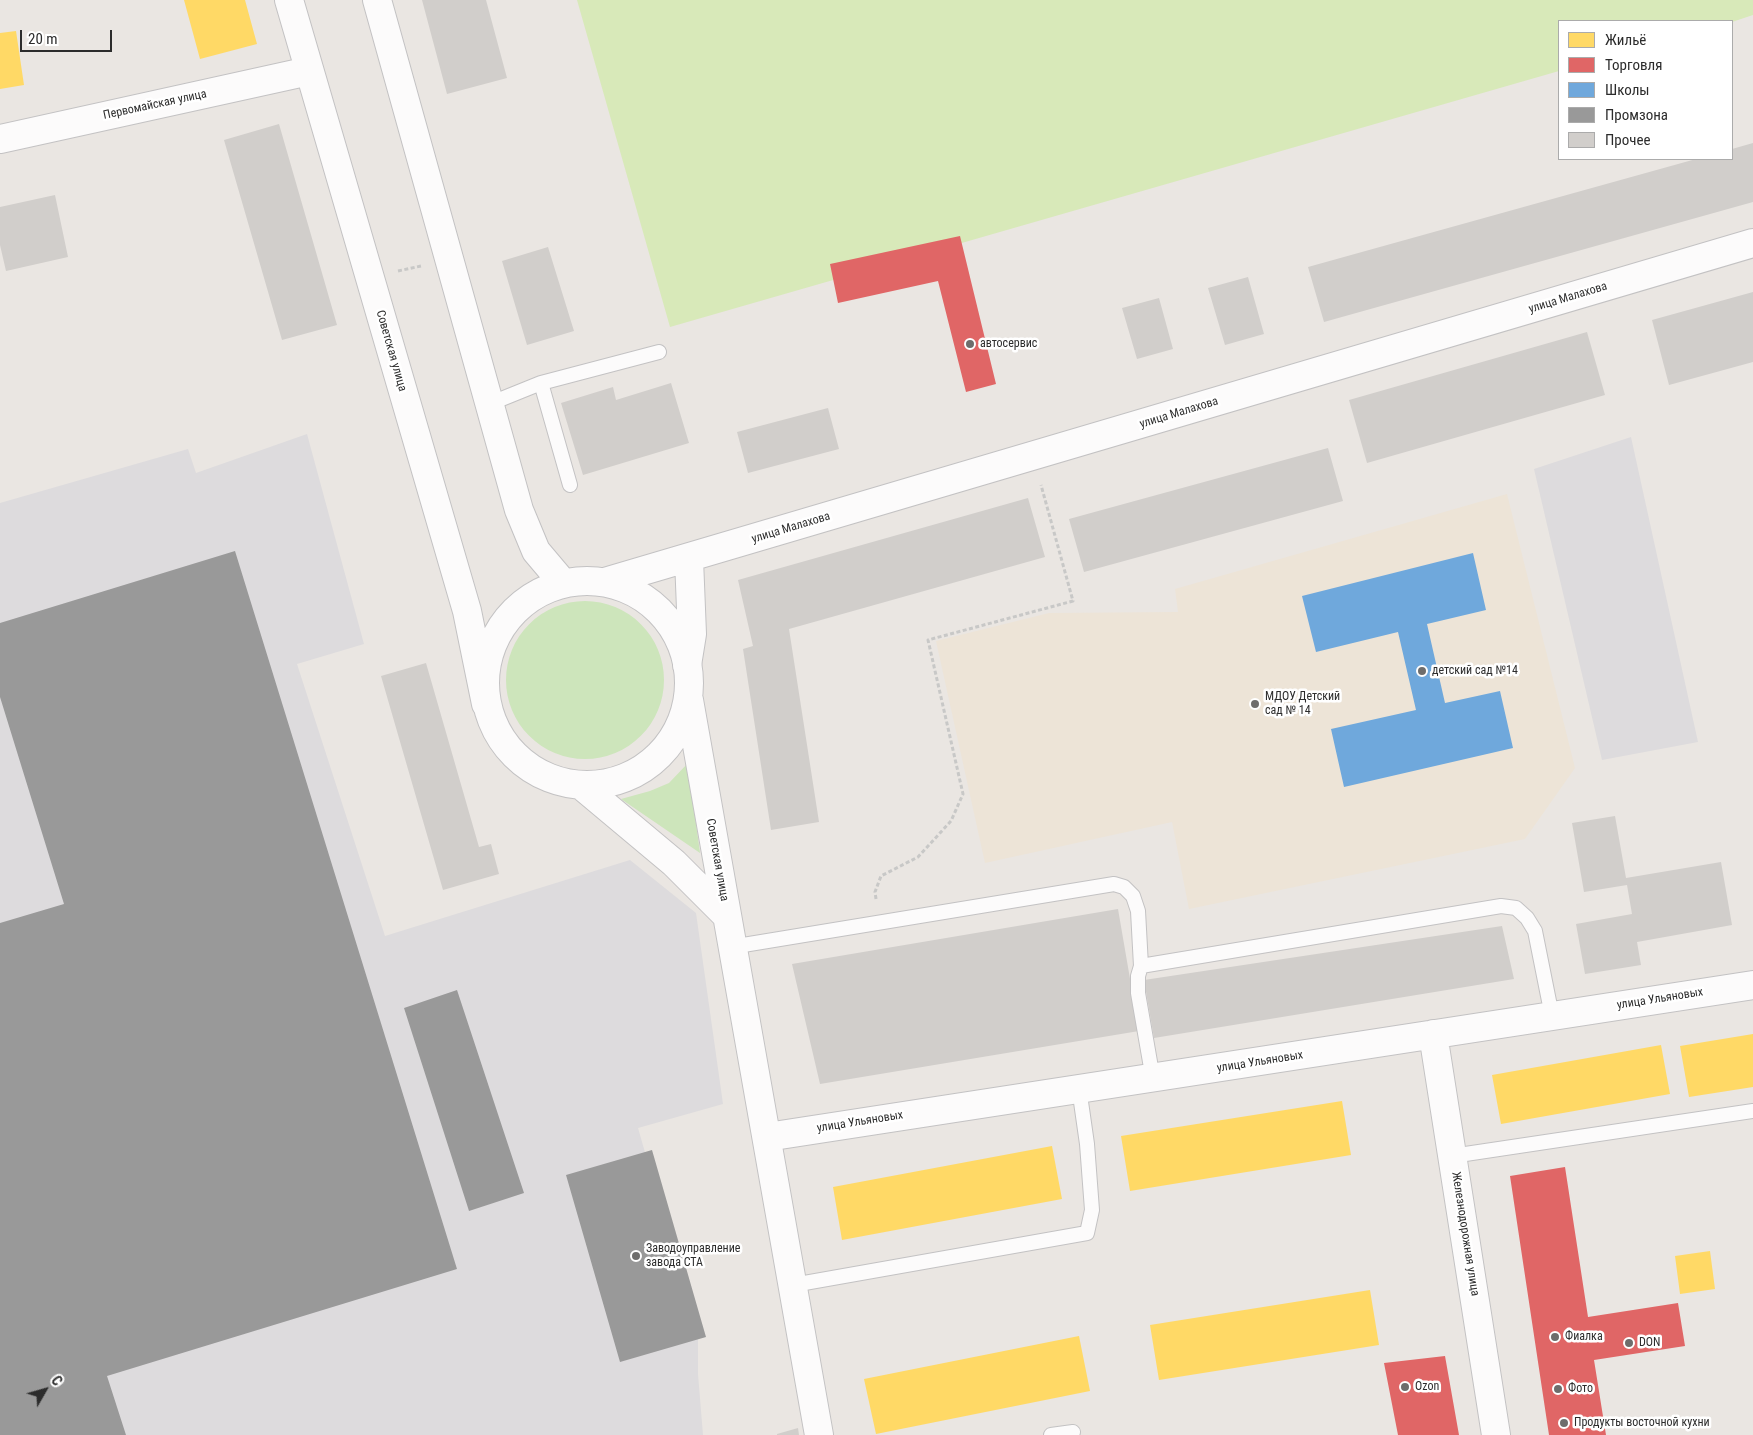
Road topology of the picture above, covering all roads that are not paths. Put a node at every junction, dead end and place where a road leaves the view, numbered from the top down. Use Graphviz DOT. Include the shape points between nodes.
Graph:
graph roads {
  1 [pos="289,0"];
  2 [pos="377,0"];
  3 [pos="309,71"];
  4 [pos="0,139"];
  5 [pos="1753,243"];
  6 [pos="659,352"];
  7 [pos="541,383"];
  8 [pos="489,404"];
  9 [pos="570,485"];
  10 [pos="689,559"];
  11 [pos="605,582"];
  12 [pos="563,583"];
  13 [pos="687,666"];
  14 [pos="689,700"];
  15 [pos="486,704"];
  16 [pos="582,786"];
  17 [pos="727,916"];
  18 [pos="731,947"];
  19 [pos="1142,966"];
  20 [pos="1753,985"];
  21 [pos="1552,1016"];
  22 [pos="1433,1034"];
  23 [pos="1153,1079"];
  24 [pos="1079,1088"];
  25 [pos="1753,1111"];
  26 [pos="767,1137"];
  27 [pos="1452,1156"];
  28 [pos="793,1285"];
  29 [pos="1073,1432"];
  30 [pos="820,1435"];
  31 [pos="1051,1435"];
  32 [pos="1496,1435"];
  1 -- 3 [label="street, Советская улица"];
  2 -- 8 [label="street"];
  3 -- 4 [label="street, Первомайская улица"];
  3 -- 15 [label="street, Советская улица" via="467,611"];
  5 -- 10 [label="street, улица Малахова"];
  6 -- 7 [label="lane"];
  7 -- 8 [label="lane"];
  7 -- 9 [label="lane"];
  8 -- 12 [label="street" via="519,510 536,551"];
  10 -- 11 [label="street, улица Малахова"];
  10 -- 13 [label="street" via="692,634"];
  11 -- 12 [label="street, Советская улица"];
  11 -- 13 [label="street, Советская улица" via="634,591 664,614 680,638"];
  12 -- 15 [label="street, Советская улица" via="528,598 502,625 493,640 484,677"];
  13 -- 14 [label="street, Советская улица"];
  14 -- 16 [label="street, Советская улица" via="679,730 657,760 631,777"];
  14 -- 17 [label="street, Советская улица"];
  15 -- 16 [label="street, Советская улица" via="500,740 513,754 532,770 552,780"];
  16 -- 17 [label="street, Советская улица" via="674,863"];
  17 -- 18 [label="street"];
  18 -- 19 [label="lane" via="1114,884 1124,887 1133,896 1138,911"];
  18 -- 26 [label="street"];
  19 -- 21 [label="lane" via="1501,906 1516,908 1535,931"];
  19 -- 23 [label="lane" via="1138,992"];
  20 -- 21 [label="street, улица Ульяновых"];
  21 -- 22 [label="street, улица Ульяновых"];
  22 -- 23 [label="street, улица Ульяновых"];
  22 -- 27 [label="street, Железнодорожная улица"];
  23 -- 24 [label="street, улица Ульяновых"];
  24 -- 26 [label="street, улица Ульяновых"];
  24 -- 28 [label="lane" via="1092,1210 1087,1232"];
  25 -- 27 [label="lane"];
  26 -- 28 [label="street"];
  27 -- 32 [label="street, Железнодорожная улица"];
  28 -- 30 [label="street"];
  29 -- 31 [label="lane"];
}
